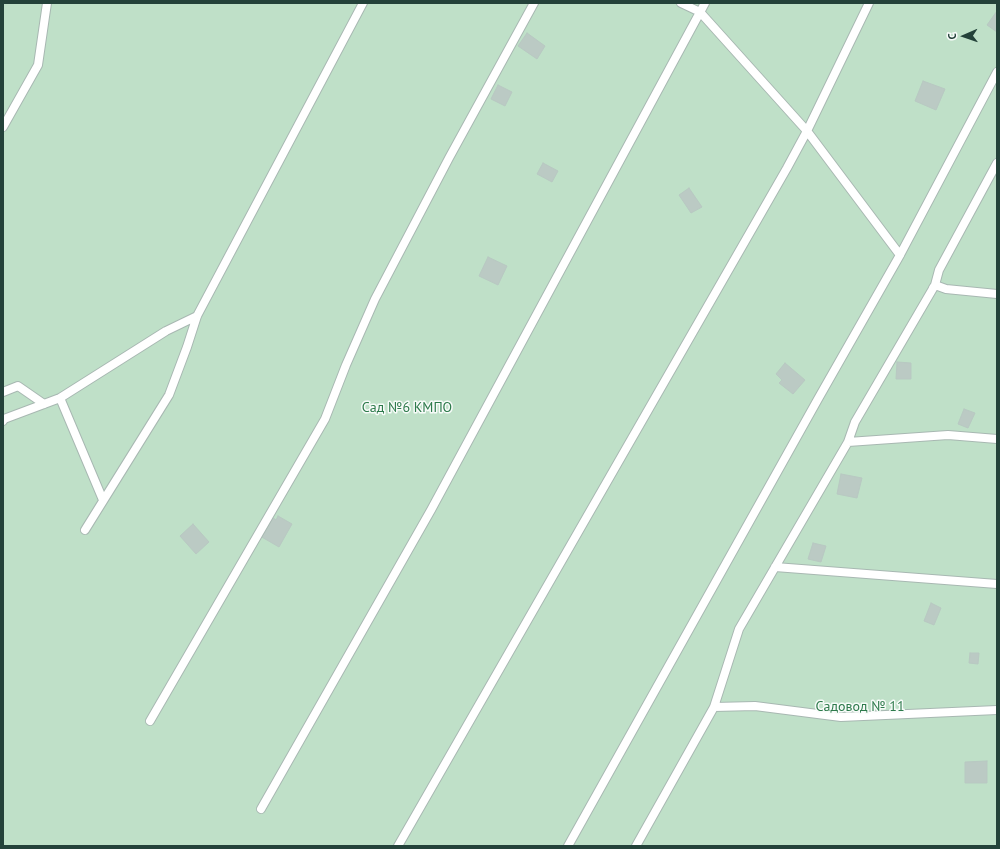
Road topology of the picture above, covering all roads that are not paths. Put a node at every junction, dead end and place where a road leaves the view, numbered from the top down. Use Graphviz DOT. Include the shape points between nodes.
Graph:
graph roads {
  1 [pos="46,3"];
  2 [pos="363,3"];
  3 [pos="534,3"];
  4 [pos="681,3"];
  5 [pos="705,3"];
  6 [pos="869,3"];
  7 [pos="700,12"];
  8 [pos="997,72"];
  9 [pos="3,127"];
  10 [pos="807,131"];
  11 [pos="997,163"];
  12 [pos="900,255"];
  13 [pos="935,285"];
  14 [pos="997,294"];
  15 [pos="197,316"];
  16 [pos="3,392"];
  17 [pos="60,398"];
  18 [pos="44,404"];
  19 [pos="3,421"];
  20 [pos="997,439"];
  21 [pos="848,442"];
  22 [pos="103,500"];
  23 [pos="85,530"];
  24 [pos="775,567"];
  25 [pos="997,584"];
  26 [pos="714,707"];
  27 [pos="997,710"];
  28 [pos="150,721"];
  29 [pos="261,809"];
  30 [pos="398,846"];
  31 [pos="568,846"];
  32 [pos="636,846"];
  1 -- 9 [label="lane" via="38,65"];
  2 -- 15 [label="lane"];
  3 -- 28 [label="lane" via="375,299 325,419"];
  4 -- 7 [label="lane"];
  5 -- 7 [label="lane"];
  6 -- 10 [label="lane"];
  7 -- 10 [label="lane"];
  7 -- 29 [label="lane" via="431,510"];
  8 -- 12 [label="lane"];
  10 -- 12 [label="lane"];
  10 -- 30 [label="lane"];
  11 -- 13 [label="lane" via="939,270"];
  12 -- 31 [label="lane"];
  13 -- 14 [label="lane" via="946,289"];
  13 -- 21 [label="lane" via="855,422"];
  15 -- 17 [label="lane" via="166,331"];
  15 -- 22 [label="lane" via="169,395"];
  16 -- 18 [label="lane" via="18,386"];
  17 -- 18 [label="lane"];
  17 -- 22 [label="lane"];
  18 -- 19 [label="lane"];
  20 -- 21 [label="lane" via="948,435"];
  21 -- 24 [label="lane"];
  22 -- 23 [label="lane"];
  24 -- 25 [label="lane"];
  24 -- 26 [label="lane" via="739,629"];
  26 -- 27 [label="lane" via="755,706 841,717"];
  26 -- 32 [label="lane"];
}
